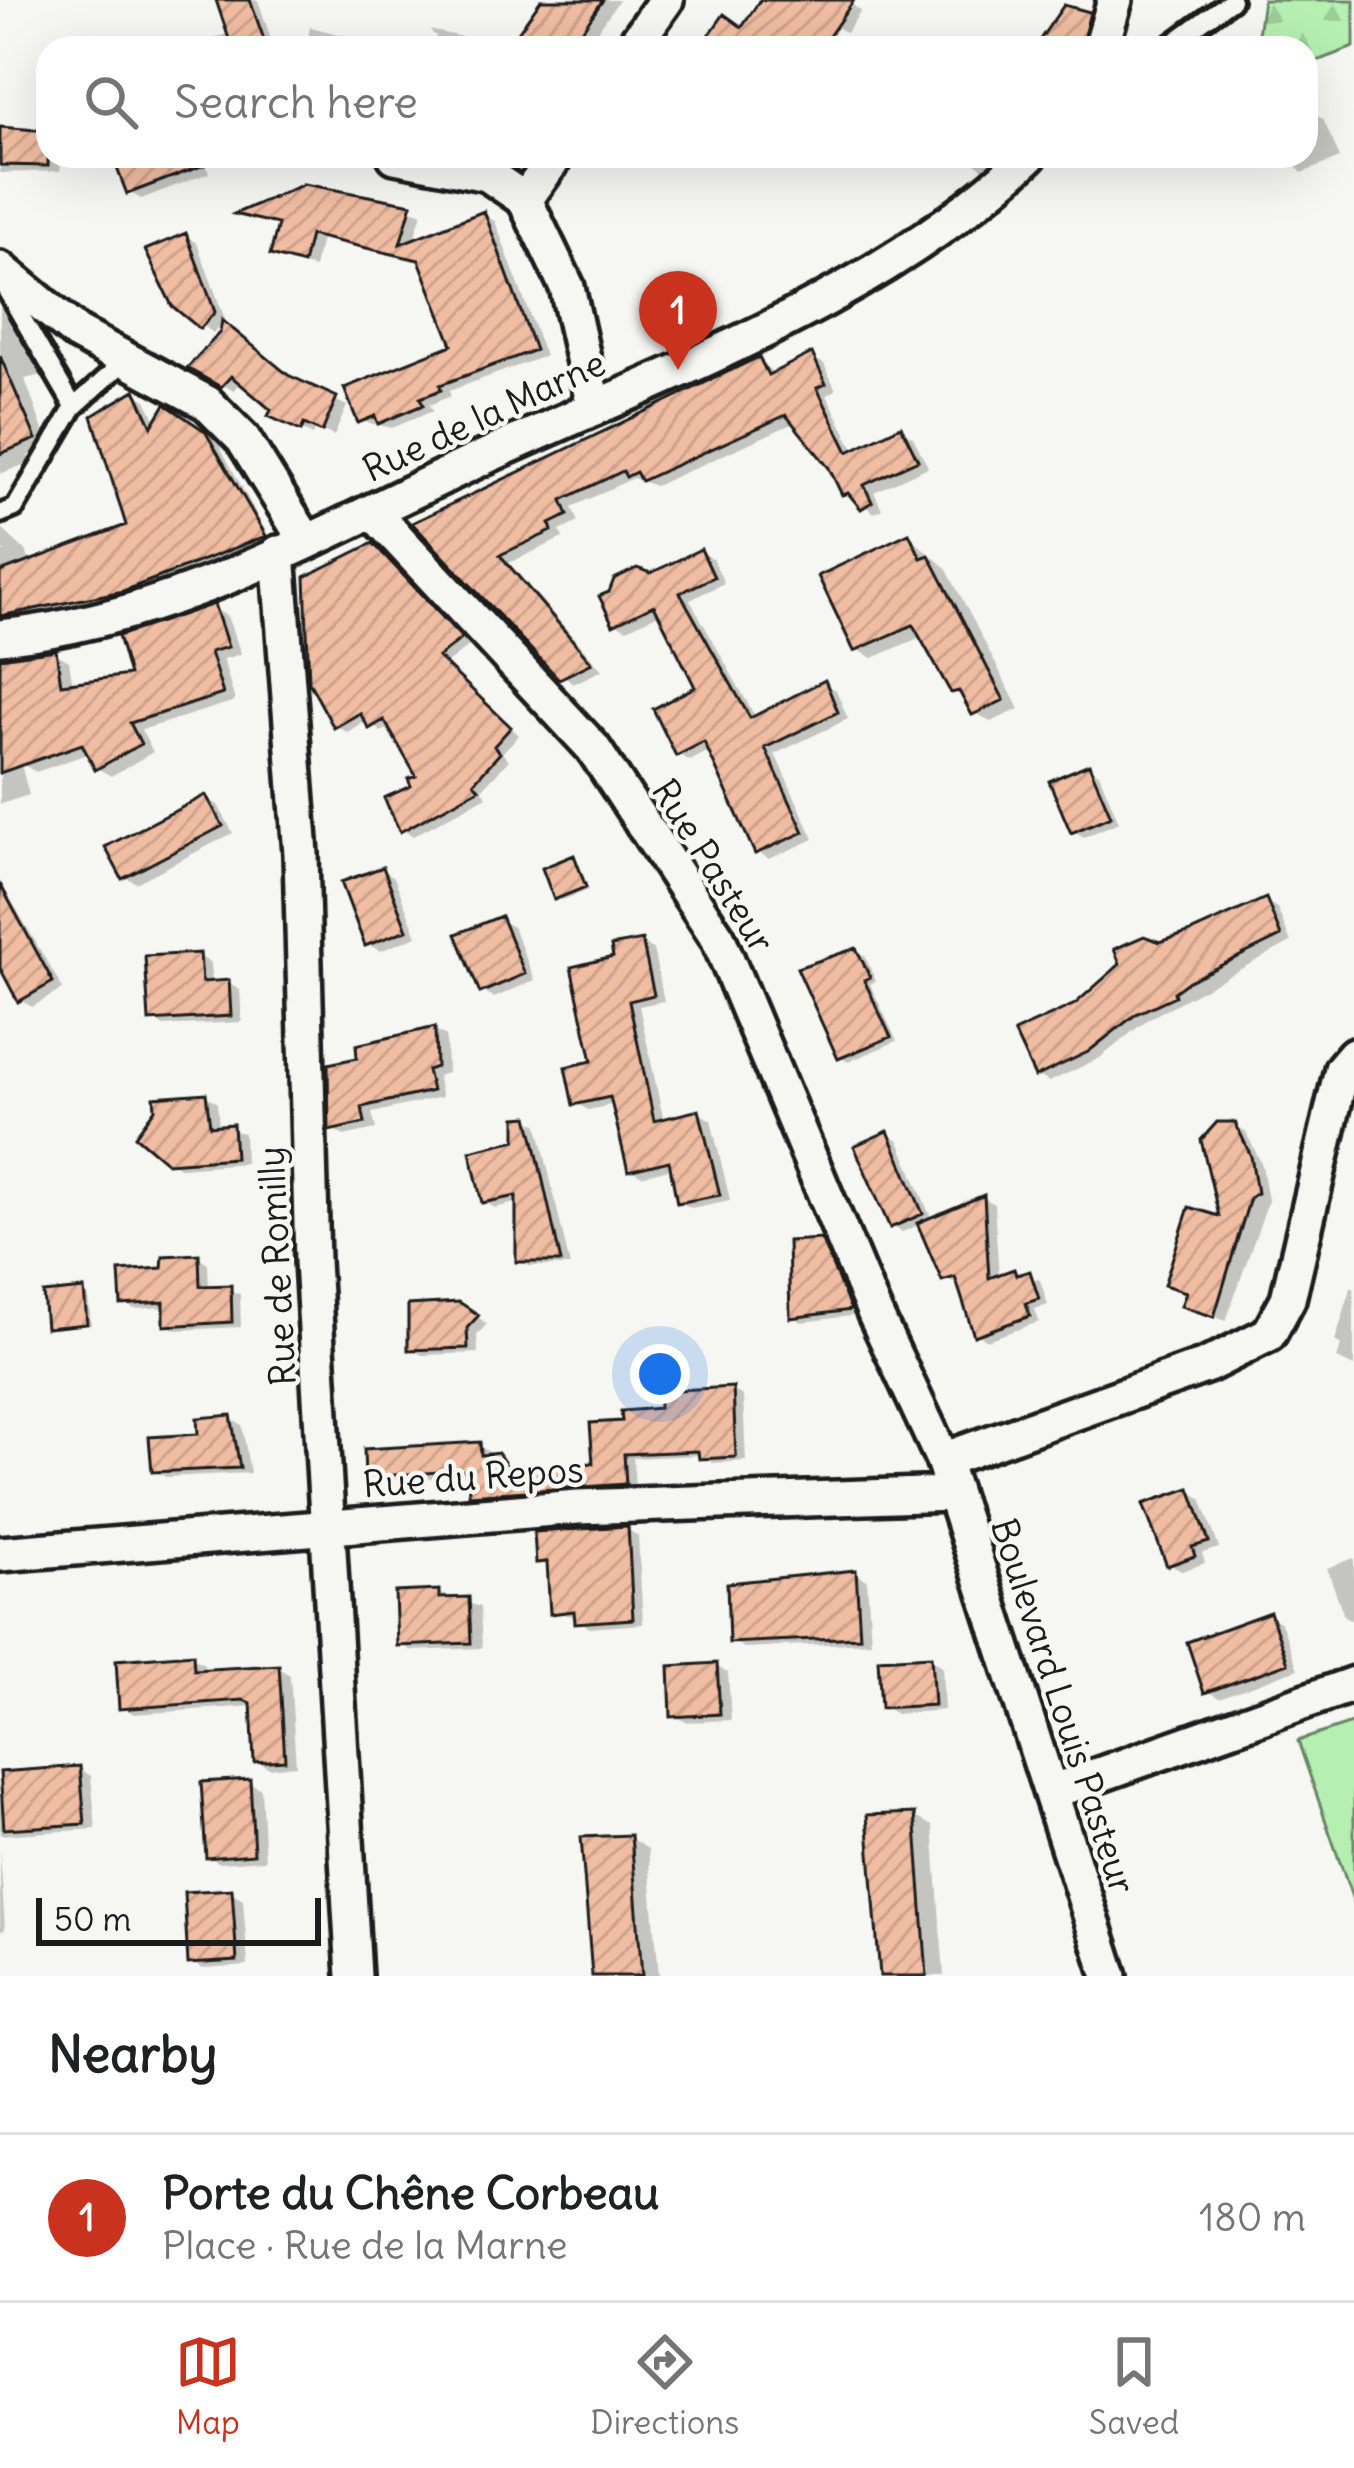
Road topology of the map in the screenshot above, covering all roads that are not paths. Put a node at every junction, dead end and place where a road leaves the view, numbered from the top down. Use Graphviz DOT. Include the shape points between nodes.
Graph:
graph roads {
  1 [pos="666,0"];
  2 [pos="1114,0"];
  3 [pos="1232,0"];
  4 [pos="640,36"];
  5 [pos="1104,36"];
  6 [pos="1182,36"];
  7 [pos="456,168"];
  8 [pos="548,168"];
  9 [pos="1016,168"];
  10 [pos="526,200"];
  11 [pos="0,269"];
  12 [pos="0,279"];
  13 [pos="128,359"];
  14 [pos="74,407"];
  15 [pos="594,407"];
  16 [pos="372,511"];
  17 [pos="0,514"];
  18 [pos="292,547"];
  19 [pos="0,638"];
  20 [pos="1354,1055"];
  21 [pos="943,1460"];
  22 [pos="952,1494"];
  23 [pos="330,1528"];
  24 [pos="0,1554"];
  25 [pos="1354,1684"];
  26 [pos="1051,1792"];
  27 [pos="354,1976"];
  28 [pos="1110,1976"];
  1 -- 4 [label="street"];
  2 -- 5 [label="street"];
  3 -- 6 [label="lane"];
  7 -- 10 [label="street" via="487,174"];
  8 -- 10 [label="street"];
  9 -- 15 [label="street, Rue de la Marne" via="977,205 884,265 762,334"];
  10 -- 15 [label="street" via="567,286"];
  11 -- 13 [label="street" via="76,333"];
  12 -- 14 [label="lane"];
  13 -- 14 [label="lane"];
  13 -- 18 [label="street" via="207,404 243,439"];
  14 -- 17 [label="lane" via="15,508"];
  15 -- 16 [label="street, Rue de la Marne"];
  16 -- 18 [label="street, Rue de la Marne"];
  16 -- 21 [label="street, Rue Pasteur" via="592,748 718,938"];
  18 -- 19 [label="street, Rue de la Marne" via="99,623"];
  18 -- 23 [label="street, Rue de Romilly" via="312,1261"];
  20 -- 21 [label="street" via="1342,1069 1288,1299 1269,1334 1208,1365"];
  21 -- 22 [label="street, Boulevard Louis Pasteur"];
  22 -- 23 [label="street, Rue du Repos" via="578,1507"];
  22 -- 26 [label="street, Boulevard Louis Pasteur"];
  23 -- 24 [label="street, Rue du Repos"];
  23 -- 27 [label="street, Rue de Romilly"];
  25 -- 26 [label="street"];
  26 -- 28 [label="street, Boulevard Louis Pasteur"];
}
